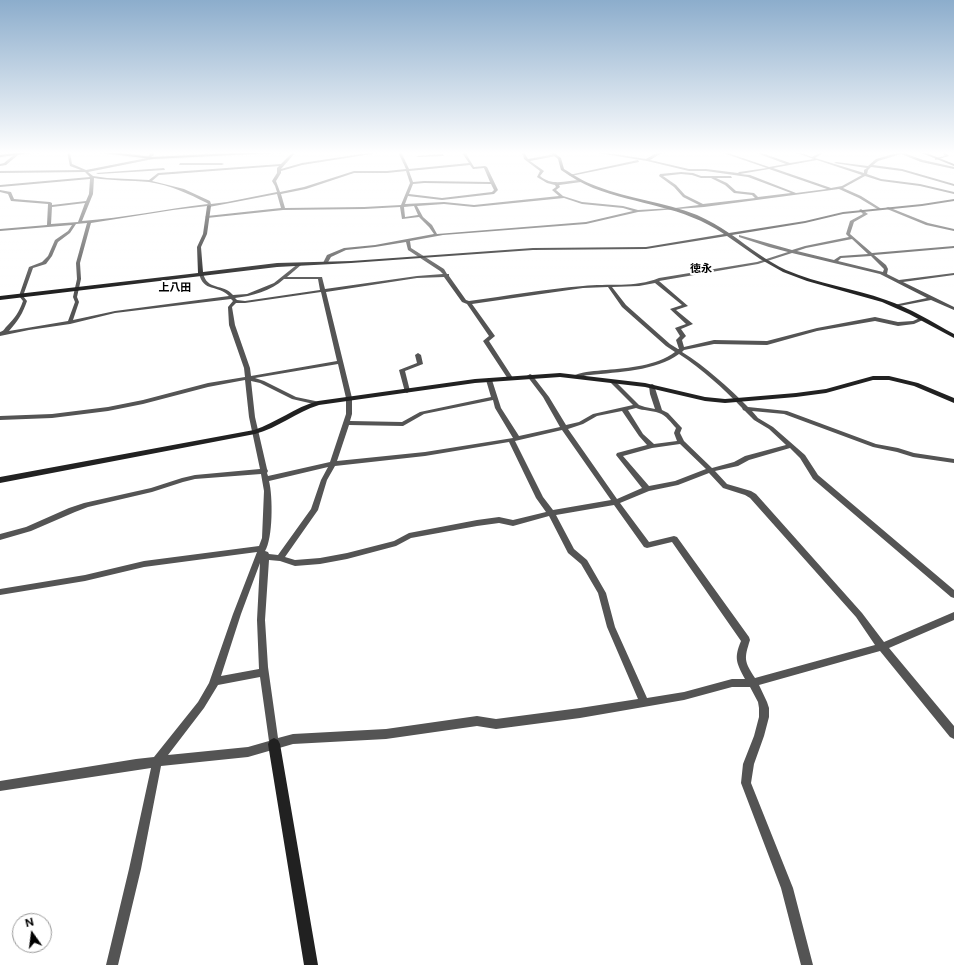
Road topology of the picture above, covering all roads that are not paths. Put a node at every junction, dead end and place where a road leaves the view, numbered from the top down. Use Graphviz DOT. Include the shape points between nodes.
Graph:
graph roads {
  1 [pos="11,197"];
  2 [pos="90,197"];
  3 [pos="198,197"];
  4 [pos="257,197"];
  5 [pos="280,197"];
  6 [pos="406,197"];
  7 [pos="425,197"];
  8 [pos="460,197"];
  9 [pos="560,197"];
  10 [pos="623,197"];
  11 [pos="686,197"];
  12 [pos="773,197"];
  13 [pos="860,197"];
  14 [pos="758,199"];
  15 [pos="954,200"];
  16 [pos="88,202"];
  17 [pos="415,205"];
  18 [pos="51,206"];
  19 [pos="209,206"];
  20 [pos="402,206"];
  21 [pos="704,206"];
  22 [pos="888,208"];
  23 [pos="283,209"];
  24 [pos="675,209"];
  25 [pos="879,209"];
  26 [pos="861,210"];
  27 [pos="638,211"];
  28 [pos="420,216"];
  29 [pos="207,217"];
  30 [pos="89,222"];
  31 [pos="77,223"];
  32 [pos="49,226"];
  33 [pos="0,230"];
  34 [pos="954,230"];
  35 [pos="80,231"];
  36 [pos="86,231"];
  37 [pos="70,232"];
  38 [pos="75,232"];
  39 [pos="728,234"];
  40 [pos="436,235"];
  41 [pos="740,236"];
  42 [pos="852,238"];
  43 [pos="408,240"];
  44 [pos="954,247"];
  45 [pos="792,252"];
  46 [pos="872,254"];
  47 [pos="422,257"];
  48 [pos="766,260"];
  49 [pos="835,262"];
  50 [pos="325,263"];
  51 [pos="299,264"];
  52 [pos="201,273"];
  53 [pos="885,274"];
  54 [pos="954,274"];
  55 [pos="447,275"];
  56 [pos="283,278"];
  57 [pos="656,281"];
  58 [pos="899,281"];
  59 [pos="609,286"];
  60 [pos="75,290"];
  61 [pos="323,291"];
  62 [pos="21,296"];
  63 [pos="0,298"];
  64 [pos="932,298"];
  65 [pos="234,299"];
  66 [pos="469,303"];
  67 [pos="896,306"];
  68 [pos="954,309"];
  69 [pos="922,319"];
  70 [pos="70,322"];
  71 [pos="2,334"];
  72 [pos="954,336"];
  73 [pos="680,351"];
  74 [pos="418,355"];
  75 [pos="340,362"];
  76 [pos="530,376"];
  77 [pos="577,376"];
  78 [pos="249,378"];
  79 [pos="510,378"];
  80 [pos="489,380"];
  81 [pos="612,381"];
  82 [pos="652,386"];
  83 [pos="407,391"];
  84 [pos="350,398"];
  85 [pos="495,398"];
  86 [pos="738,400"];
  87 [pos="954,401"];
  88 [pos="318,403"];
  89 [pos="637,406"];
  90 [pos="624,409"];
  91 [pos="745,409"];
  92 [pos="659,411"];
  93 [pos="0,418"];
  94 [pos="346,423"];
  95 [pos="564,428"];
  96 [pos="255,432"];
  97 [pos="514,439"];
  98 [pos="681,442"];
  99 [pos="652,446"];
  100 [pos="791,446"];
  101 [pos="954,461"];
  102 [pos="333,464"];
  103 [pos="711,470"];
  104 [pos="265,475"];
  105 [pos="0,480"];
  106 [pos="647,489"];
  107 [pos="616,502"];
  108 [pos="551,513"];
  109 [pos="0,538"];
  110 [pos="263,554"];
  111 [pos="280,558"];
  112 [pos="0,592"];
  113 [pos="954,595"];
  114 [pos="954,616"];
  115 [pos="882,646"];
  116 [pos="264,672"];
  117 [pos="215,681"];
  118 [pos="752,683"];
  119 [pos="646,703"];
  120 [pos="954,734"];
  121 [pos="274,744"];
  122 [pos="157,762"];
  123 [pos="0,786"];
  124 [pos="112,965"];
  125 [pos="311,965"];
  126 [pos="807,965"];
  1 -- 18 [label="street" via="12,200 50,202"];
  2 -- 16 [label="street"];
  3 -- 19 [label="street" via="209,202"];
  4 -- 19 [label="street"];
  5 -- 23 [label="street"];
  6 -- 20 [label="street"];
  7 -- 8 [label="street"];
  9 -- 17 [label="street" via="474,206 444,203"];
  9 -- 27 [label="street" via="582,203"];
  10 -- 24 [label="street"];
  11 -- 21 [label="street"];
  12 -- 14 [label="street"];
  13 -- 25 [label="street"];
  14 -- 21 [label="street"];
  15 -- 22 [label="street"];
  16 -- 18 [label="street"];
  16 -- 31 [label="street"];
  17 -- 20 [label="street"];
  17 -- 28 [label="street"];
  18 -- 32 [label="street"];
  19 -- 29 [label="street"];
  19 -- 30 [label="street"];
  20 -- 23 [label="street"];
  20 -- 28 [label="street" via="403,218"];
  21 -- 24 [label="street"];
  22 -- 25 [label="street"];
  22 -- 34 [label="street" via="920,222"];
  23 -- 29 [label="street"];
  24 -- 27 [label="street"];
  24 -- 39 [label="street" via="701,218"];
  25 -- 26 [label="street"];
  26 -- 39 [label="street"];
  26 -- 42 [label="street" via="866,214 852,221 848,234"];
  27 -- 40 [label="street" via="586,223"];
  28 -- 40 [label="street"];
  29 -- 52 [label="street" via="205,234 199,247"];
  30 -- 31 [label="street"];
  30 -- 36 [label="street"];
  31 -- 32 [label="street"];
  31 -- 37 [label="street"];
  32 -- 33 [label="street"];
  35 -- 36 [label="street"];
  36 -- 60 [label="street"];
  37 -- 38 [label="street"];
  37 -- 62 [label="street" via="56,241 44,263 31,267"];
  39 -- 47 [label="street" via="646,248 533,249"];
  39 -- 48 [label="street"];
  40 -- 43 [label="street"];
  41 -- 45 [label="street"];
  42 -- 45 [label="street"];
  42 -- 46 [label="street"];
  43 -- 47 [label="street" via="408,248"];
  43 -- 50 [label="street" via="345,250 329,256"];
  44 -- 46 [label="street"];
  45 -- 48 [label="street"];
  45 -- 49 [label="street"];
  46 -- 49 [label="street" via="840,257"];
  46 -- 53 [label="street" via="886,269"];
  47 -- 50 [label="street"];
  47 -- 55 [label="street"];
  48 -- 57 [label="street"];
  48 -- 67 [label="street" via="792,274"];
  49 -- 53 [label="street"];
  50 -- 51 [label="street"];
  51 -- 52 [label="street"];
  51 -- 56 [label="street"];
  52 -- 60 [label="street"];
  52 -- 65 [label="street" via="204,282 227,291"];
  53 -- 58 [label="street"];
  54 -- 58 [label="street"];
  55 -- 61 [label="street"];
  55 -- 66 [label="street" via="464,301"];
  56 -- 61 [label="street" via="320,278"];
  56 -- 65 [label="street" via="258,292"];
  57 -- 59 [label="street"];
  57 -- 73 [label="street" via="686,305 672,309 690,324 678,328 683,335 679,340"];
  58 -- 64 [label="street"];
  59 -- 66 [label="street"];
  59 -- 73 [label="street" via="638,319"];
  60 -- 62 [label="street"];
  60 -- 70 [label="street" via="77,302"];
  61 -- 65 [label="street" via="245,302"];
  61 -- 75 [label="street"];
  62 -- 63 [label="street"];
  62 -- 71 [label="street" via="25,301 22,312"];
  64 -- 67 [label="street"];
  64 -- 68 [label="street"];
  65 -- 70 [label="street" via="116,312"];
  65 -- 78 [label="street" via="230,307 232,325"];
  66 -- 79 [label="street" via="492,336 486,341"];
  67 -- 69 [label="street"];
  69 -- 72 [label="street"];
  69 -- 73 [label="street" via="898,324 875,319 817,330 767,344 714,342"];
  70 -- 71 [label="street"];
  73 -- 77 [label="street" via="651,364"];
  73 -- 86 [label="street"];
  74 -- 83 [label="street" via="420,364 402,370"];
  75 -- 78 [label="street"];
  75 -- 84 [label="street"];
  76 -- 77 [label="street"];
  76 -- 79 [label="street"];
  76 -- 95 [label="street"];
  77 -- 81 [label="street"];
  78 -- 88 [label="street" via="294,398"];
  78 -- 93 [label="street" via="108,409 52,416"];
  78 -- 96 [label="street"];
  79 -- 80 [label="street"];
  80 -- 83 [label="street"];
  80 -- 85 [label="street"];
  81 -- 82 [label="street"];
  81 -- 89 [label="street"];
  82 -- 86 [label="street" via="705,399"];
  82 -- 92 [label="street"];
  83 -- 84 [label="street"];
  84 -- 88 [label="street"];
  84 -- 94 [label="street"];
  85 -- 94 [label="street" via="422,413 403,424"];
  85 -- 97 [label="street"];
  86 -- 87 [label="street" via="826,391 879,378 908,382"];
  86 -- 91 [label="street"];
  88 -- 96 [label="street" via="298,410 272,426"];
  89 -- 90 [label="street"];
  89 -- 92 [label="street"];
  90 -- 95 [label="street" via="595,414 580,423"];
  90 -- 99 [label="street" via="641,435"];
  91 -- 100 [label="street"];
  91 -- 101 [label="street" via="784,412 875,446 913,456"];
  92 -- 98 [label="street" via="666,414 679,428 677,433"];
  94 -- 102 [label="street"];
  95 -- 97 [label="street"];
  95 -- 107 [label="street"];
  96 -- 104 [label="street"];
  96 -- 105 [label="street"];
  97 -- 102 [label="street" via="425,454"];
  97 -- 108 [label="street" via="540,498"];
  98 -- 99 [label="street"];
  98 -- 103 [label="street"];
  99 -- 106 [label="street" via="619,455"];
  100 -- 103 [label="street"];
  100 -- 113 [label="street" via="803,457 815,477"];
  102 -- 104 [label="street"];
  102 -- 111 [label="street" via="324,480 314,510"];
  103 -- 106 [label="street" via="676,483"];
  103 -- 115 [label="street" via="725,486 748,492 753,496 859,614"];
  104 -- 109 [label="street" via="195,477 182,480 152,490 87,505"];
  104 -- 110 [label="street" via="268,510"];
  106 -- 107 [label="street"];
  107 -- 108 [label="street"];
  107 -- 118 [label="street" via="646,544 674,539 746,640 741,654"];
  108 -- 111 [label="street" via="513,523 499,520 409,536 396,543 320,561 295,563"];
  108 -- 119 [label="street" via="571,551 584,562 602,593 611,627"];
  110 -- 111 [label="street"];
  110 -- 112 [label="street" via="144,564 85,578"];
  110 -- 116 [label="street" via="260,620"];
  110 -- 117 [label="street" via="238,614"];
  114 -- 115 [label="street"];
  115 -- 118 [label="street"];
  115 -- 120 [label="street"];
  116 -- 117 [label="street"];
  116 -- 121 [label="street"];
  117 -- 122 [label="street" via="201,705"];
  118 -- 119 [label="street" via="732,683"];
  118 -- 126 [label="street" via="763,705 764,716 746,773 746,783 787,888"];
  119 -- 121 [label="street" via="496,724 477,721 386,734 292,739"];
  121 -- 122 [label="street" via="248,752"];
  121 -- 125 [label="street"];
  122 -- 123 [label="street"];
  122 -- 124 [label="street"];
}
